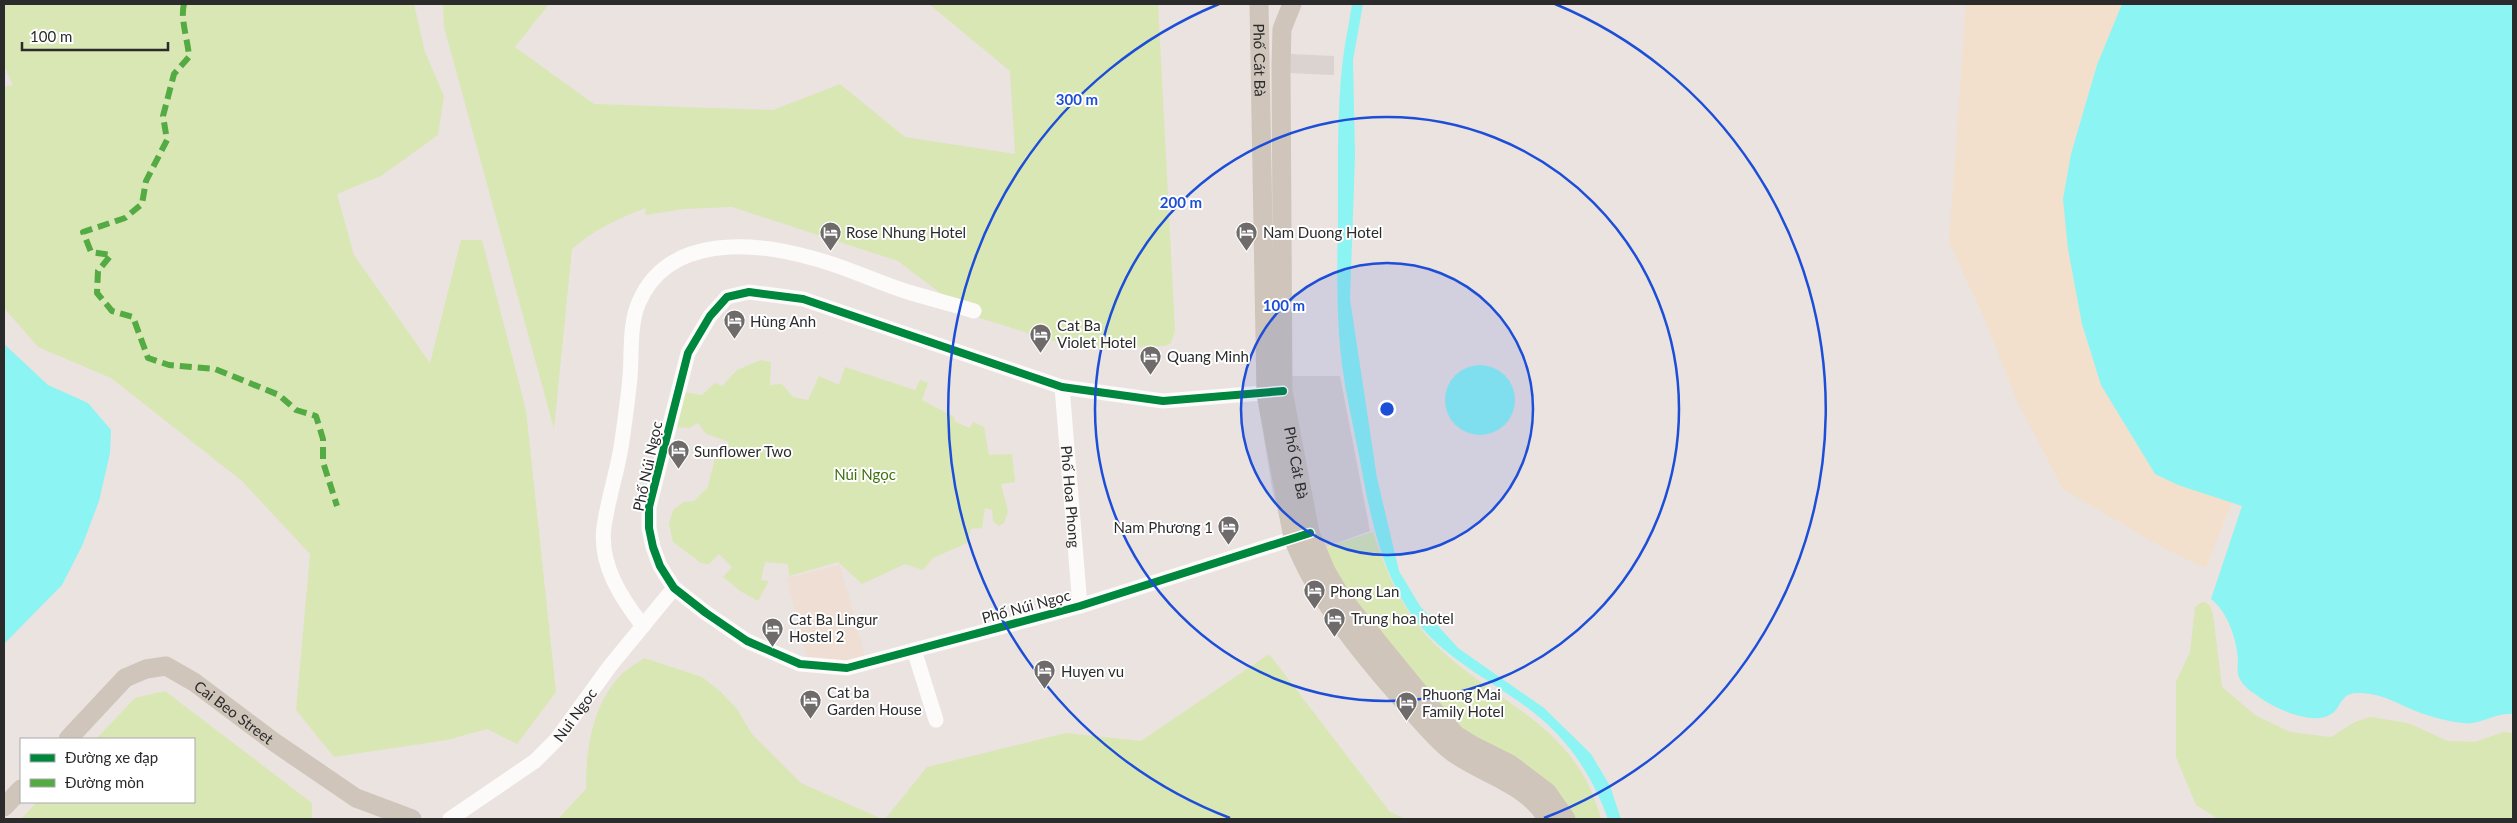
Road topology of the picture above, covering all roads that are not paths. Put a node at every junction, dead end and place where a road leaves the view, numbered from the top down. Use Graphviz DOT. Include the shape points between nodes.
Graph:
graph roads {
  1 [pos="1260,4"];
  2 [pos="1292,4"];
  3 [pos="1273,188"];
  4 [pos="974,311"];
  5 [pos="1062,387"];
  6 [pos="1274,392"];
  7 [pos="1302,535"];
  8 [pos="674,588"];
  9 [pos="1080,606"];
  10 [pos="643,626"];
  11 [pos="914,650"];
  12 [pos="936,720"];
  13 [pos="69,738"];
  14 [pos="20,790"];
  15 [pos="4,807"];
  16 [pos="1554,816"];
  17 [pos="412,819"];
  18 [pos="451,819"];
  1 -- 3 [label="main road, Phố Cát Bà"];
  2 -- 3 [label="main road, Phố Cát Bà" via="1282,29"];
  3 -- 6 [label="main road, Phố Cát Bà"];
  4 -- 10 [label="street" via="812,258 768,248 716,248 679,257 659,272 646,290 635,315 621,449 604,527 607,567"];
  5 -- 6 [label="street, Phố Núi Ngọc" via="1163,401"];
  5 -- 8 [label="street, Phố Núi Ngọc" via="795,297 750,292 727,296 710,316 688,354 649,507 653,547"];
  5 -- 9 [label="street, Phố Hoa Phong"];
  6 -- 7 [label="main road, Phố Cát Bà"];
  7 -- 9 [label="street, Phố Núi Ngọc"];
  7 -- 16 [label="main road, Phố Cát Bà" via="1412,699 1456,735 1510,764 1548,792"];
  8 -- 10 [label="street, Nui Ngoc"];
  8 -- 11 [label="street, Phố Núi Ngọc" via="747,641 800,664 847,668"];
  9 -- 11 [label="street, Phố Núi Ngọc"];
  10 -- 18 [label="street, Nui Ngoc" via="557,739 535,761"];
  11 -- 12 [label="street"];
  13 -- 17 [label="main road, Cai Beo Street" via="125,678 146,668 166,666 194,682 356,798"];
  14 -- 15 [label="main road"];
}
